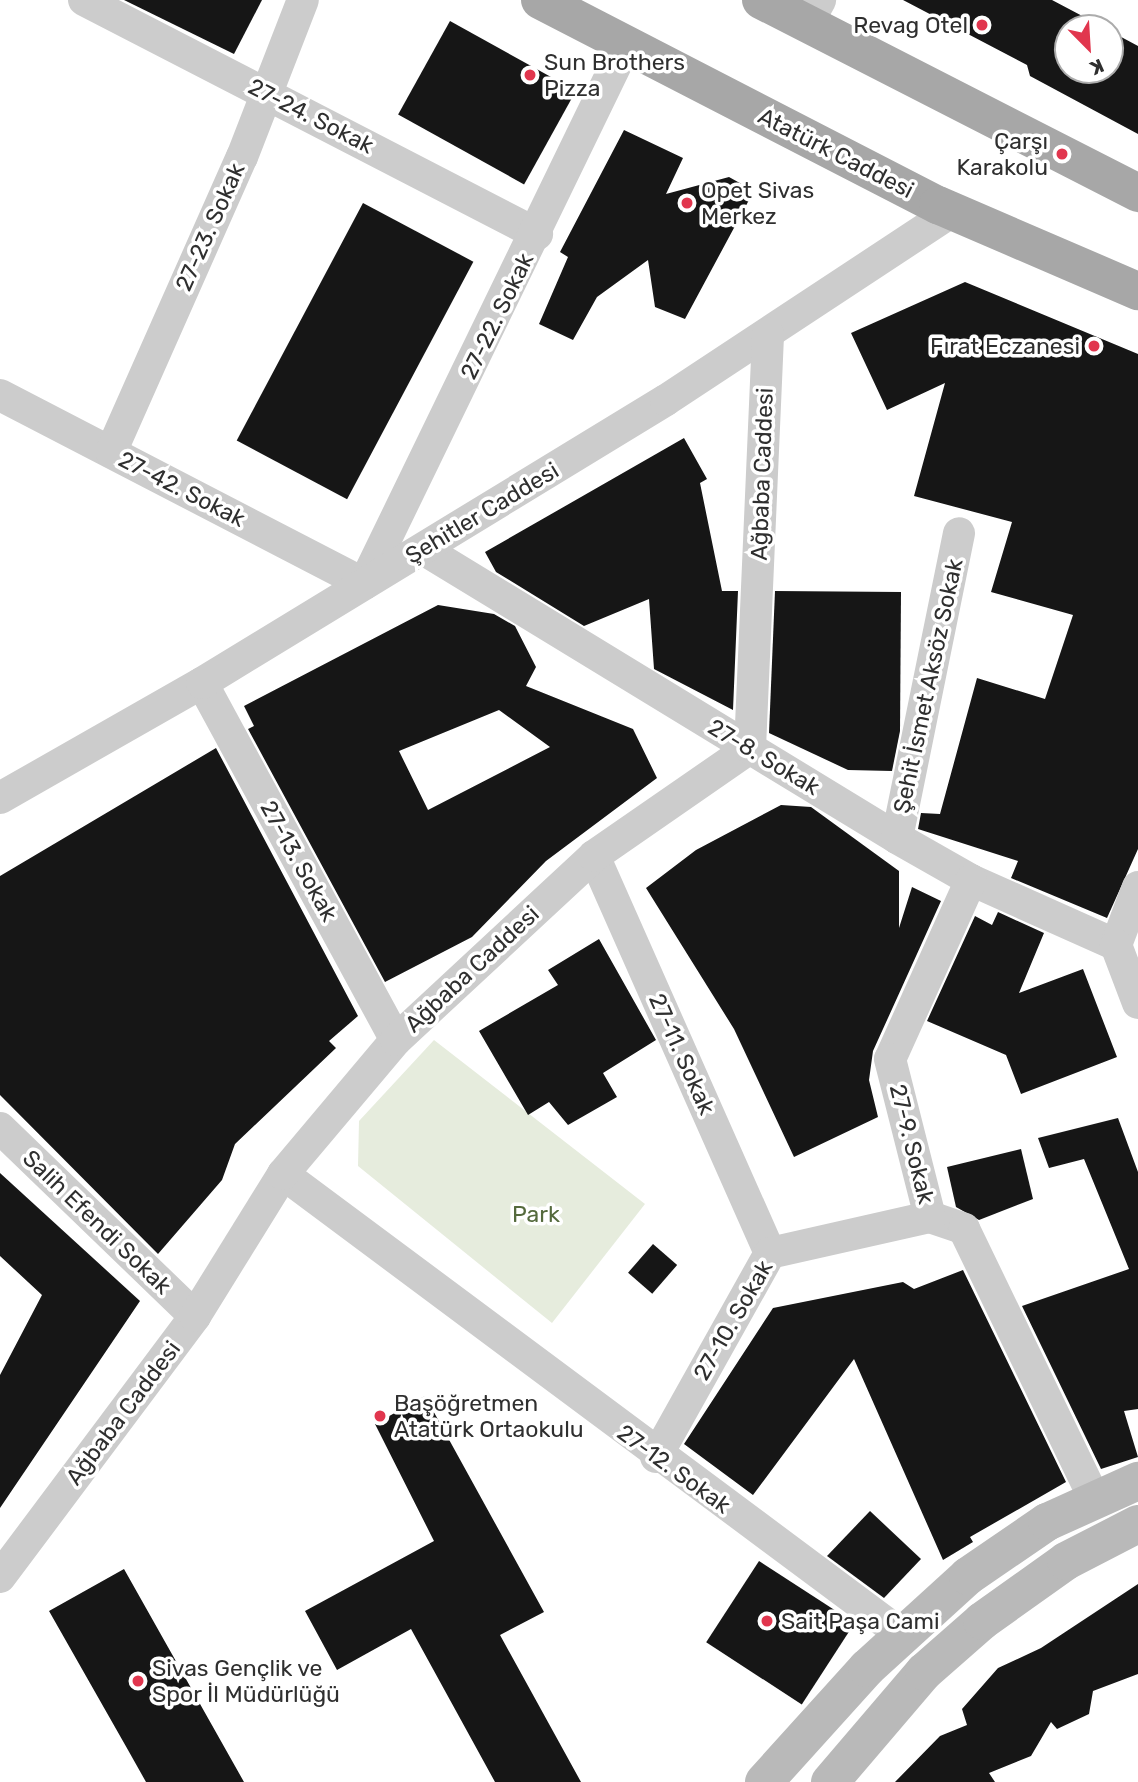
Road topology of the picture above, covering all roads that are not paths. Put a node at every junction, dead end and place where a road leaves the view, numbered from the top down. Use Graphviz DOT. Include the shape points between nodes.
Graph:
graph roads {
  1 [pos="84,0"];
  2 [pos="303,0"];
  3 [pos="540,0"];
  4 [pos="761,0"];
  5 [pos="814,11"];
  6 [pos="625,46"];
  7 [pos="265,92"];
  8 [pos="1134,184"];
  9 [pos="953,211"];
  10 [pos="537,234"];
  11 [pos="1138,291"];
  12 [pos="768,333"];
  13 [pos="0,395"];
  14 [pos="111,452"];
  15 [pos="959,533"];
  16 [pos="423,549"];
  17 [pos="364,583"];
  18 [pos="202,683"];
  19 [pos="750,748"];
  20 [pos="0,797"];
  21 [pos="897,838"];
  22 [pos="594,856"];
  23 [pos="971,880"];
  24 [pos="1138,887"];
  25 [pos="1116,945"];
  26 [pos="1138,1003"];
  27 [pos="396,1040"];
  28 [pos="0,1128"];
  29 [pos="283,1174"];
  30 [pos="930,1217"];
  31 [pos="770,1253"];
  32 [pos="195,1316"];
  33 [pos="656,1457"];
  34 [pos="1138,1481"];
  35 [pos="1094,1498"];
  36 [pos="1138,1524"];
  37 [pos="0,1577"];
  38 [pos="901,1633"];
  39 [pos="764,1782"];
  40 [pos="830,1782"];
  1 -- 7 [label="street, 27-24. Sokak"];
  2 -- 7 [label="street, 27-23. Sokak"];
  3 -- 6 [label="main road, Atatürk Caddesi"];
  4 -- 5 [label="main road"];
  5 -- 8 [label="main road"];
  6 -- 9 [label="main road, Atatürk Caddesi"];
  6 -- 10 [label="street, 27-22. Sokak"];
  7 -- 10 [label="street, 27-24. Sokak"];
  7 -- 14 [label="street, 27-23. Sokak"];
  9 -- 11 [label="main road, Atatürk Caddesi"];
  9 -- 12 [label="street, Şehitler Caddesi"];
  10 -- 17 [label="street, 27-22. Sokak"];
  12 -- 16 [label="street, Şehitler Caddesi"];
  12 -- 19 [label="street, Ağbaba Caddesi"];
  13 -- 14 [label="street, 27-42. Sokak"];
  14 -- 17 [label="street, 27-42. Sokak"];
  15 -- 21 [label="street, Şehit İsmet Aksöz Sokak"];
  16 -- 17 [label="street, Şehitler Caddesi"];
  16 -- 19 [label="street, 27-8. Sokak"];
  17 -- 18 [label="street, Şehitler Caddesi"];
  18 -- 20 [label="street, Şehitler Caddesi"];
  18 -- 27 [label="street, 27-13. Sokak"];
  19 -- 21 [label="street, 27-8. Sokak"];
  19 -- 22 [label="street, Ağbaba Caddesi"];
  21 -- 23 [label="street, 27-8. Sokak"];
  22 -- 27 [label="street, Ağbaba Caddesi"];
  22 -- 31 [label="street, 27-11. Sokak"];
  23 -- 25 [label="street, 27-8. Sokak"];
  23 -- 30 [label="street, 27-9. Sokak" via="890,1059"];
  24 -- 25 [label="street"];
  25 -- 26 [label="street"];
  27 -- 29 [label="street, Ağbaba Caddesi"];
  28 -- 32 [label="street, Salih Efendi Sokak"];
  29 -- 32 [label="street, Ağbaba Caddesi"];
  29 -- 33 [label="street, 27-12. Sokak"];
  30 -- 31 [label="street, 27-10. Sokak"];
  30 -- 35 [label="street, 27-9. Sokak" via="964,1229"];
  31 -- 33 [label="street, 27-10. Sokak"];
  32 -- 37 [label="street, Ağbaba Caddesi"];
  33 -- 38 [label="street, 27-12. Sokak"];
  34 -- 35 [label="street"];
  35 -- 38 [label="street" via="996,1554"];
  36 -- 40 [label="street" via="1066,1561 982,1621 924,1672"];
  38 -- 39 [label="street"];
}
